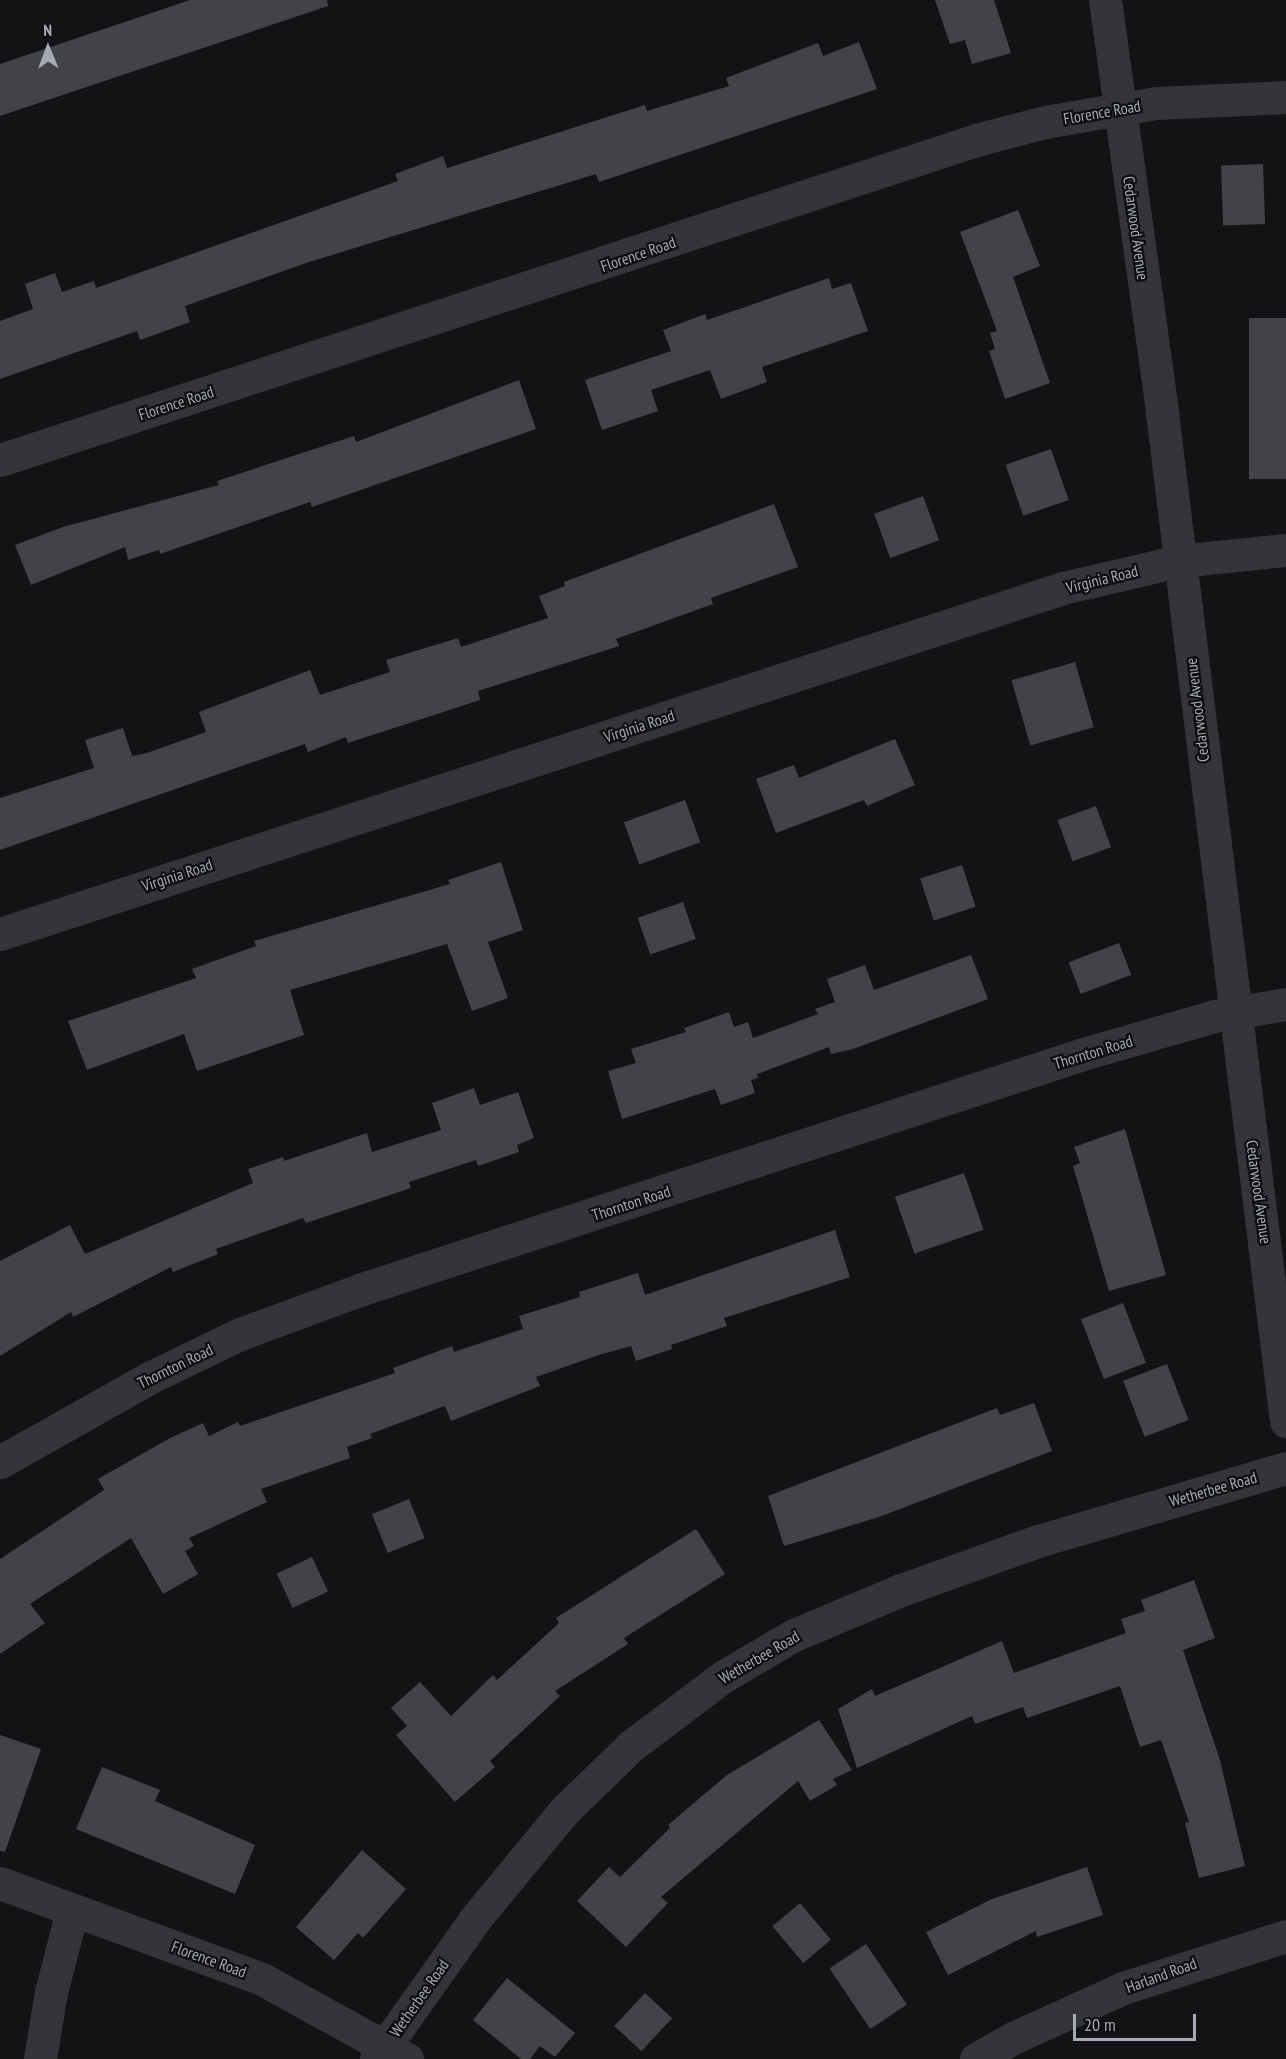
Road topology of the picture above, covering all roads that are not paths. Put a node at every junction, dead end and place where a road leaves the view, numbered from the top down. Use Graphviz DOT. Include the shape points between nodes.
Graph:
graph roads {
  1 [pos="1105,0"];
  2 [pos="1286,97"];
  3 [pos="1119,108"];
  4 [pos="0,460"];
  5 [pos="1286,550"];
  6 [pos="1179,561"];
  7 [pos="0,934"];
  8 [pos="1286,1004"];
  9 [pos="1233,1011"];
  10 [pos="1286,1421"];
  11 [pos="0,1462"];
  12 [pos="1286,1468"];
  13 [pos="0,1883"];
  14 [pos="72,1911"];
  15 [pos="1286,1936"];
  16 [pos="390,2054"];
  17 [pos="40,2059"];
  18 [pos="976,2059"];
  1 -- 3 [label="street, Cedarwood Avenue"];
  2 -- 3 [label="street, Florence Road" via="1190,99"];
  3 -- 4 [label="street, Florence Road" via="976,140"];
  3 -- 6 [label="street, Cedarwood Avenue"];
  5 -- 6 [label="street, Virginia Road"];
  6 -- 7 [label="street, Virginia Road" via="1063,588"];
  6 -- 9 [label="street, Cedarwood Avenue"];
  8 -- 9 [label="street, Thornton Road"];
  9 -- 10 [label="street, Cedarwood Avenue"];
  9 -- 11 [label="street, Thornton Road" via="1072,1058 351,1293 240,1334 171,1367"];
  12 -- 16 [label="street, Wetherbee Road" via="1038,1541 901,1590 794,1635 724,1676 631,1746 565,1810 475,1919"];
  13 -- 14 [label="street, Florence Road"];
  14 -- 16 [label="street, Florence Road" via="262,1979"];
  14 -- 17 [label="street" via="51,1992"];
  15 -- 18 [label="street, Harland Road" via="1123,1989 1024,2032"];
}
